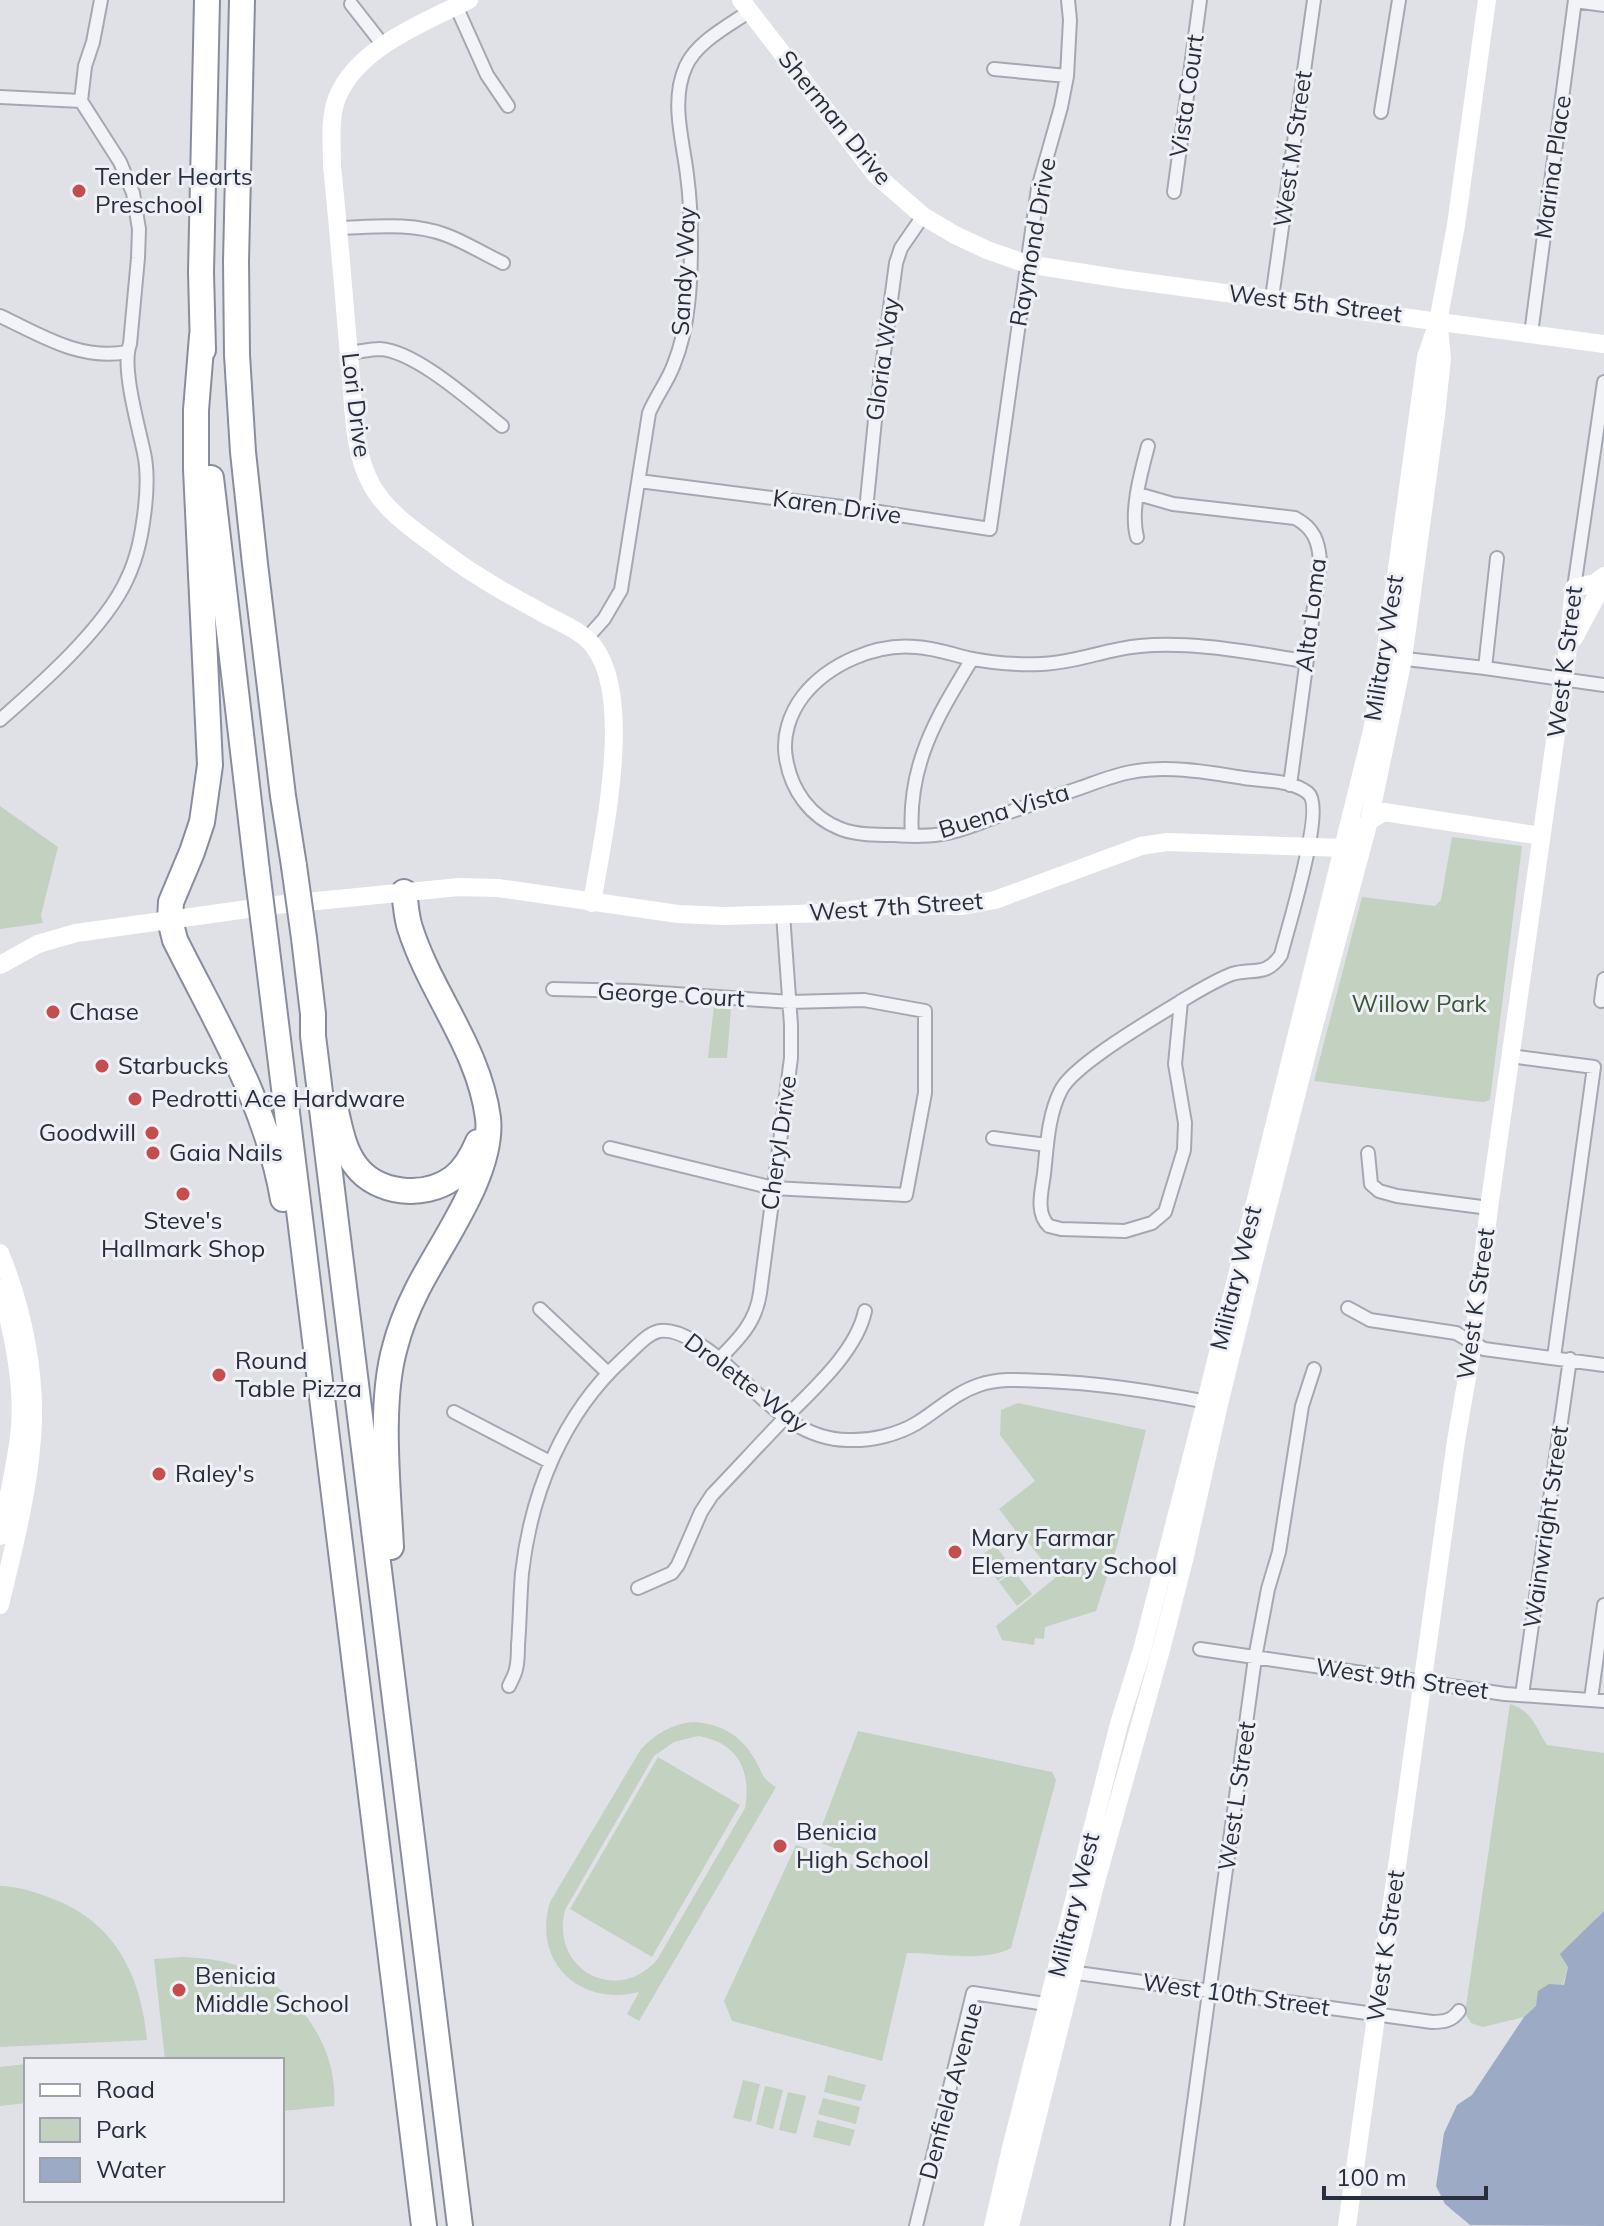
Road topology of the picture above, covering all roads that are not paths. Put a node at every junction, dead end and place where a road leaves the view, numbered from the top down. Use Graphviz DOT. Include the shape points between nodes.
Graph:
graph roads {
  1 [pos="101,0"];
  2 [pos="207,0"];
  3 [pos="242,0"];
  4 [pos="1068,0"];
  5 [pos="1200,0"];
  6 [pos="1314,0"];
  7 [pos="1399,0"];
  8 [pos="1487,0"];
  9 [pos="1575,0"];
  10 [pos="462,3"];
  11 [pos="351,4"];
  12 [pos="745,5"];
  13 [pos="1604,5"];
  14 [pos="383,45"];
  15 [pos="994,69"];
  16 [pos="1067,76"];
  17 [pos="0,97"];
  18 [pos="81,101"];
  19 [pos="508,106"];
  20 [pos="1381,112"];
  21 [pos="1174,192"];
  22 [pos="923,216"];
  23 [pos="338,228"];
  24 [pos="503,263"];
  25 [pos="1027,264"];
  26 [pos="1272,298"];
  27 [pos="0,316"];
  28 [pos="1438,322"];
  29 [pos="1531,334"];
  30 [pos="202,336"];
  31 [pos="1604,344"];
  32 [pos="127,352"];
  33 [pos="349,353"];
  34 [pos="1604,382"];
  35 [pos="502,426"];
  36 [pos="1148,446"];
  37 [pos="639,481"];
  38 [pos="997,485"];
  39 [pos="1138,494"];
  40 [pos="866,510"];
  41 [pos="1137,537"];
  42 [pos="1497,558"];
  43 [pos="1578,564"];
  44 [pos="1604,577"];
  45 [pos="1574,588"];
  46 [pos="586,639"];
  47 [pos="1567,656"];
  48 [pos="1394,658"];
  49 [pos="972,659"];
  50 [pos="1306,661"];
  51 [pos="1485,668"];
  52 [pos="1563,680"];
  53 [pos="1604,685"];
  54 [pos="0,720"];
  55 [pos="1290,785"];
  56 [pos="1369,821"];
  57 [pos="912,836"];
  58 [pos="1541,836"];
  59 [pos="1308,848"];
  60 [pos="1343,848"];
  61 [pos="404,892"];
  62 [pos="592,903"];
  63 [pos="783,914"];
  64 [pos="170,920"];
  65 [pos="0,965"];
  66 [pos="1604,979"];
  67 [pos="553,989"];
  68 [pos="1181,1001"];
  69 [pos="1601,1001"];
  70 [pos="790,1002"];
  71 [pos="313,1014"];
  72 [pos="1510,1056"];
  73 [pos="484,1105"];
  74 [pos="993,1138"];
  75 [pos="1047,1145"];
  76 [pos="610,1148"];
  77 [pos="1368,1153"];
  78 [pos="773,1188"];
  79 [pos="1489,1208"];
  80 [pos="0,1253"];
  81 [pos="0,1289"];
  82 [pos="1348,1308"];
  83 [pos="540,1309"];
  84 [pos="865,1311"];
  85 [pos="1473,1343"];
  86 [pos="1554,1357"];
  87 [pos="719,1359"];
  88 [pos="1570,1359"];
  89 [pos="1604,1365"];
  90 [pos="1314,1369"];
  91 [pos="608,1373"];
  92 [pos="1213,1403"];
  93 [pos="324,1405"];
  94 [pos="454,1412"];
  95 [pos="785,1418"];
  96 [pos="550,1462"];
  97 [pos="0,1536"];
  98 [pos="638,1588"];
  99 [pos="0,1605"];
  100 [pos="1604,1605"];
  101 [pos="1200,1649"];
  102 [pos="1255,1658"];
  103 [pos="393,1680"];
  104 [pos="1422,1682"];
  105 [pos="509,1686"];
  106 [pos="1522,1695"];
  107 [pos="1598,1700"];
  108 [pos="1065,1971"];
  109 [pos="1210,1991"];
  110 [pos="1056,2006"];
  111 [pos="1459,2011"];
  112 [pos="1378,2014"];
  113 [pos="424,2226"];
  114 [pos="460,2226"];
  115 [pos="916,2226"];
  116 [pos="993,2226"];
  117 [pos="1010,2226"];
  118 [pos="1177,2226"];
  119 [pos="1347,2226"];
  1 -- 18 [label="street"];
  2 -- 30 [label="highway"];
  3 -- 71 [label="highway, bridge" via="236,261 243,452"];
  4 -- 16 [label="street, Raymond Drive"];
  5 -- 21 [label="street, Vista Court"];
  6 -- 26 [label="street, West M Street"];
  7 -- 20 [label="street"];
  8 -- 28 [label="street, Military West"];
  9 -- 13 [label="street"];
  9 -- 29 [label="street, Marina Place"];
  10 -- 14 [label="street, Lori Drive"];
  10 -- 19 [label="street" via="487,75"];
  11 -- 14 [label="street"];
  12 -- 22 [label="street, Sherman Drive" via="876,175"];
  12 -- 37 [label="street, Sandy Way" via="703,44 682,75 678,101 688,179 688,302 674,366 649,413"];
  14 -- 23 [label="street, Lori Drive" via="355,69 336,101 332,166"];
  15 -- 16 [label="street"];
  16 -- 25 [label="street, Raymond Drive" via="1038,188"];
  17 -- 18 [label="street"];
  18 -- 32 [label="street" via="133,193 138,258"];
  22 -- 25 [label="street, Sherman Drive"];
  22 -- 40 [label="street, Gloria Way" via="896,263"];
  23 -- 24 [label="street" via="424,229"];
  23 -- 33 [label="street, Lori Drive"];
  25 -- 26 [label="street, West 5th Street"];
  25 -- 38 [label="street, Raymond Drive"];
  26 -- 28 [label="street, West 5th Street"];
  27 -- 32 [label="street" via="79,353"];
  28 -- 29 [label="street, West 5th Street"];
  28 -- 48 [label="street, Military West" via="1439,386"];
  29 -- 31 [label="street, West 5th Street"];
  30 -- 64 [label="highway" via="196,469 210,765 202,822 171,902"];
  30 -- 93 [label="highway, bridge" via="211,485"];
  32 -- 54 [label="street" via="146,461 142,540 135,562 101,620"];
  33 -- 35 [label="street" via="381,349 402,355"];
  33 -- 46 [label="street, Lori Drive" via="359,449 372,487 384,503 455,561"];
  34 -- 43 [label="street, West K Street"];
  36 -- 39 [label="street"];
  37 -- 40 [label="street, Karen Drive"];
  37 -- 46 [label="street, Sandy Way" via="621,590"];
  38 -- 40 [label="street, Karen Drive" via="990,529"];
  39 -- 41 [label="street"];
  39 -- 50 [label="street, Alta Loma" via="1173,504 1295,518 1311,529 1319,543 1320,562"];
  42 -- 51 [label="street"];
  43 -- 44 [label="street"];
  43 -- 45 [label="street, West K Street"];
  44 -- 45 [label="street"];
  44 -- 47 [label="street"];
  45 -- 47 [label="street, West K Street"];
  46 -- 62 [label="street, Lori Drive" via="607,675 615,725"];
  47 -- 52 [label="street, West K Street"];
  48 -- 51 [label="street"];
  48 -- 56 [label="street, Military West"];
  48 -- 60 [label="street, Military West"];
  49 -- 50 [label="street, Buena Vista" via="1050,663 1163,644"];
  49 -- 57 [label="street" via="940,710 922,754 912,801"];
  49 -- 57 [label="street, Buena Vista" via="915,646 877,650 820,679 790,718 788,770 816,815 846,830"];
  50 -- 55 [label="street, Alta Loma"];
  51 -- 52 [label="street"];
  52 -- 53 [label="street"];
  52 -- 58 [label="street, West K Street"];
  55 -- 57 [label="street, Buena Vista" via="1152,769 1117,775 959,830"];
  55 -- 59 [label="street" via="1308,793 1314,803"];
  56 -- 58 [label="street" via="1384,812"];
  56 -- 60 [label="street"];
  56 -- 92 [label="street, Military West"];
  58 -- 72 [label="street, West K Street"];
  59 -- 60 [label="street, West 7th Street"];
  59 -- 63 [label="street, West 7th Street" via="1167,842 1141,846 995,900"];
  59 -- 68 [label="street" via="1274,965 1233,974"];
  60 -- 92 [label="street, Military West"];
  61 -- 62 [label="street, West 7th Street" via="498,888"];
  61 -- 64 [label="street, West 7th Street"];
  61 -- 73 [label="highway" via="413,936 471,1054"];
  62 -- 63 [label="street, West 7th Street" via="678,914"];
  63 -- 70 [label="street, Cheryl Drive"];
  64 -- 65 [label="street, West 7th Street" via="67,934"];
  64 -- 93 [label="highway" via="271,1144"];
  66 -- 69 [label="street"];
  67 -- 70 [label="street, George Court"];
  68 -- 75 [label="street" via="1074,1074 1054,1104"];
  68 -- 75 [label="street" via="1175,1064 1184,1150 1165,1212 1152,1223 1125,1231 1049,1226 1040,1209"];
  70 -- 78 [label="street, Cheryl Drive" via="791,1058"];
  70 -- 78 [label="street, George Court" via="864,1000 925,1011 925,1093 906,1195"];
  71 -- 73 [label="highway" via="347,1151 357,1168 386,1188 416,1191 453,1178 479,1141"];
  71 -- 103 [label="highway"];
  72 -- 79 [label="street, West K Street"];
  72 -- 86 [label="street" via="1594,1067"];
  73 -- 103 [label="highway" via="487,1144 481,1168 412,1301 392,1361 387,1407"];
  74 -- 75 [label="street"];
  76 -- 78 [label="street"];
  77 -- 79 [label="street" via="1371,1184 1379,1191"];
  78 -- 87 [label="street, Cheryl Drive" via="755,1316"];
  79 -- 85 [label="street, West K Street"];
  80 -- 99 [label="street" via="29,1358 33,1436"];
  81 -- 97 [label="street" via="16,1360 20,1435"];
  82 -- 85 [label="street" via="1370,1320 1456,1333"];
  83 -- 91 [label="street"];
  84 -- 95 [label="street" via="850,1346"];
  85 -- 86 [label="street" via="1484,1349"];
  85 -- 104 [label="street, West K Street"];
  86 -- 88 [label="street"];
  87 -- 91 [label="street, Drolette Way" via="665,1329 644,1340"];
  87 -- 95 [label="street, Drolette Way"];
  88 -- 89 [label="street"];
  88 -- 106 [label="street, Wainwright Street"];
  90 -- 102 [label="street, West L Street" via="1302,1406 1279,1552"];
  91 -- 96 [label="street, Drolette Way" via="575,1415"];
  92 -- 95 [label="street, Drolette Way" via="1133,1388 1007,1380 969,1389 918,1423 866,1440 826,1438"];
  92 -- 108 [label="street, Military West" via="1119,1724"];
  93 -- 113 [label="highway"];
  94 -- 96 [label="street"];
  95 -- 98 [label="street" via="712,1495 672,1573"];
  96 -- 105 [label="street, Drolette Way" via="528,1538 517,1668"];
  100 -- 107 [label="street"];
  101 -- 102 [label="street, West 9th Street"];
  102 -- 104 [label="street, West 9th Street"];
  102 -- 109 [label="street, West L Street"];
  103 -- 114 [label="highway"];
  104 -- 106 [label="street, West 9th Street"];
  104 -- 112 [label="street, West K Street"];
  106 -- 107 [label="street, West 9th Street"];
  108 -- 109 [label="street, West 10th Street"];
  108 -- 110 [label="street, Military West"];
  109 -- 112 [label="street, West 10th Street"];
  109 -- 118 [label="street, West L Street"];
  110 -- 115 [label="street, Denfield Avenue" via="973,1993"];
  110 -- 116 [label="street, Military West" via="1011,2148"];
  110 -- 117 [label="street, Military West"];
  111 -- 112 [label="street, West 10th Street" via="1440,2022"];
  112 -- 119 [label="street, West K Street"];
}
